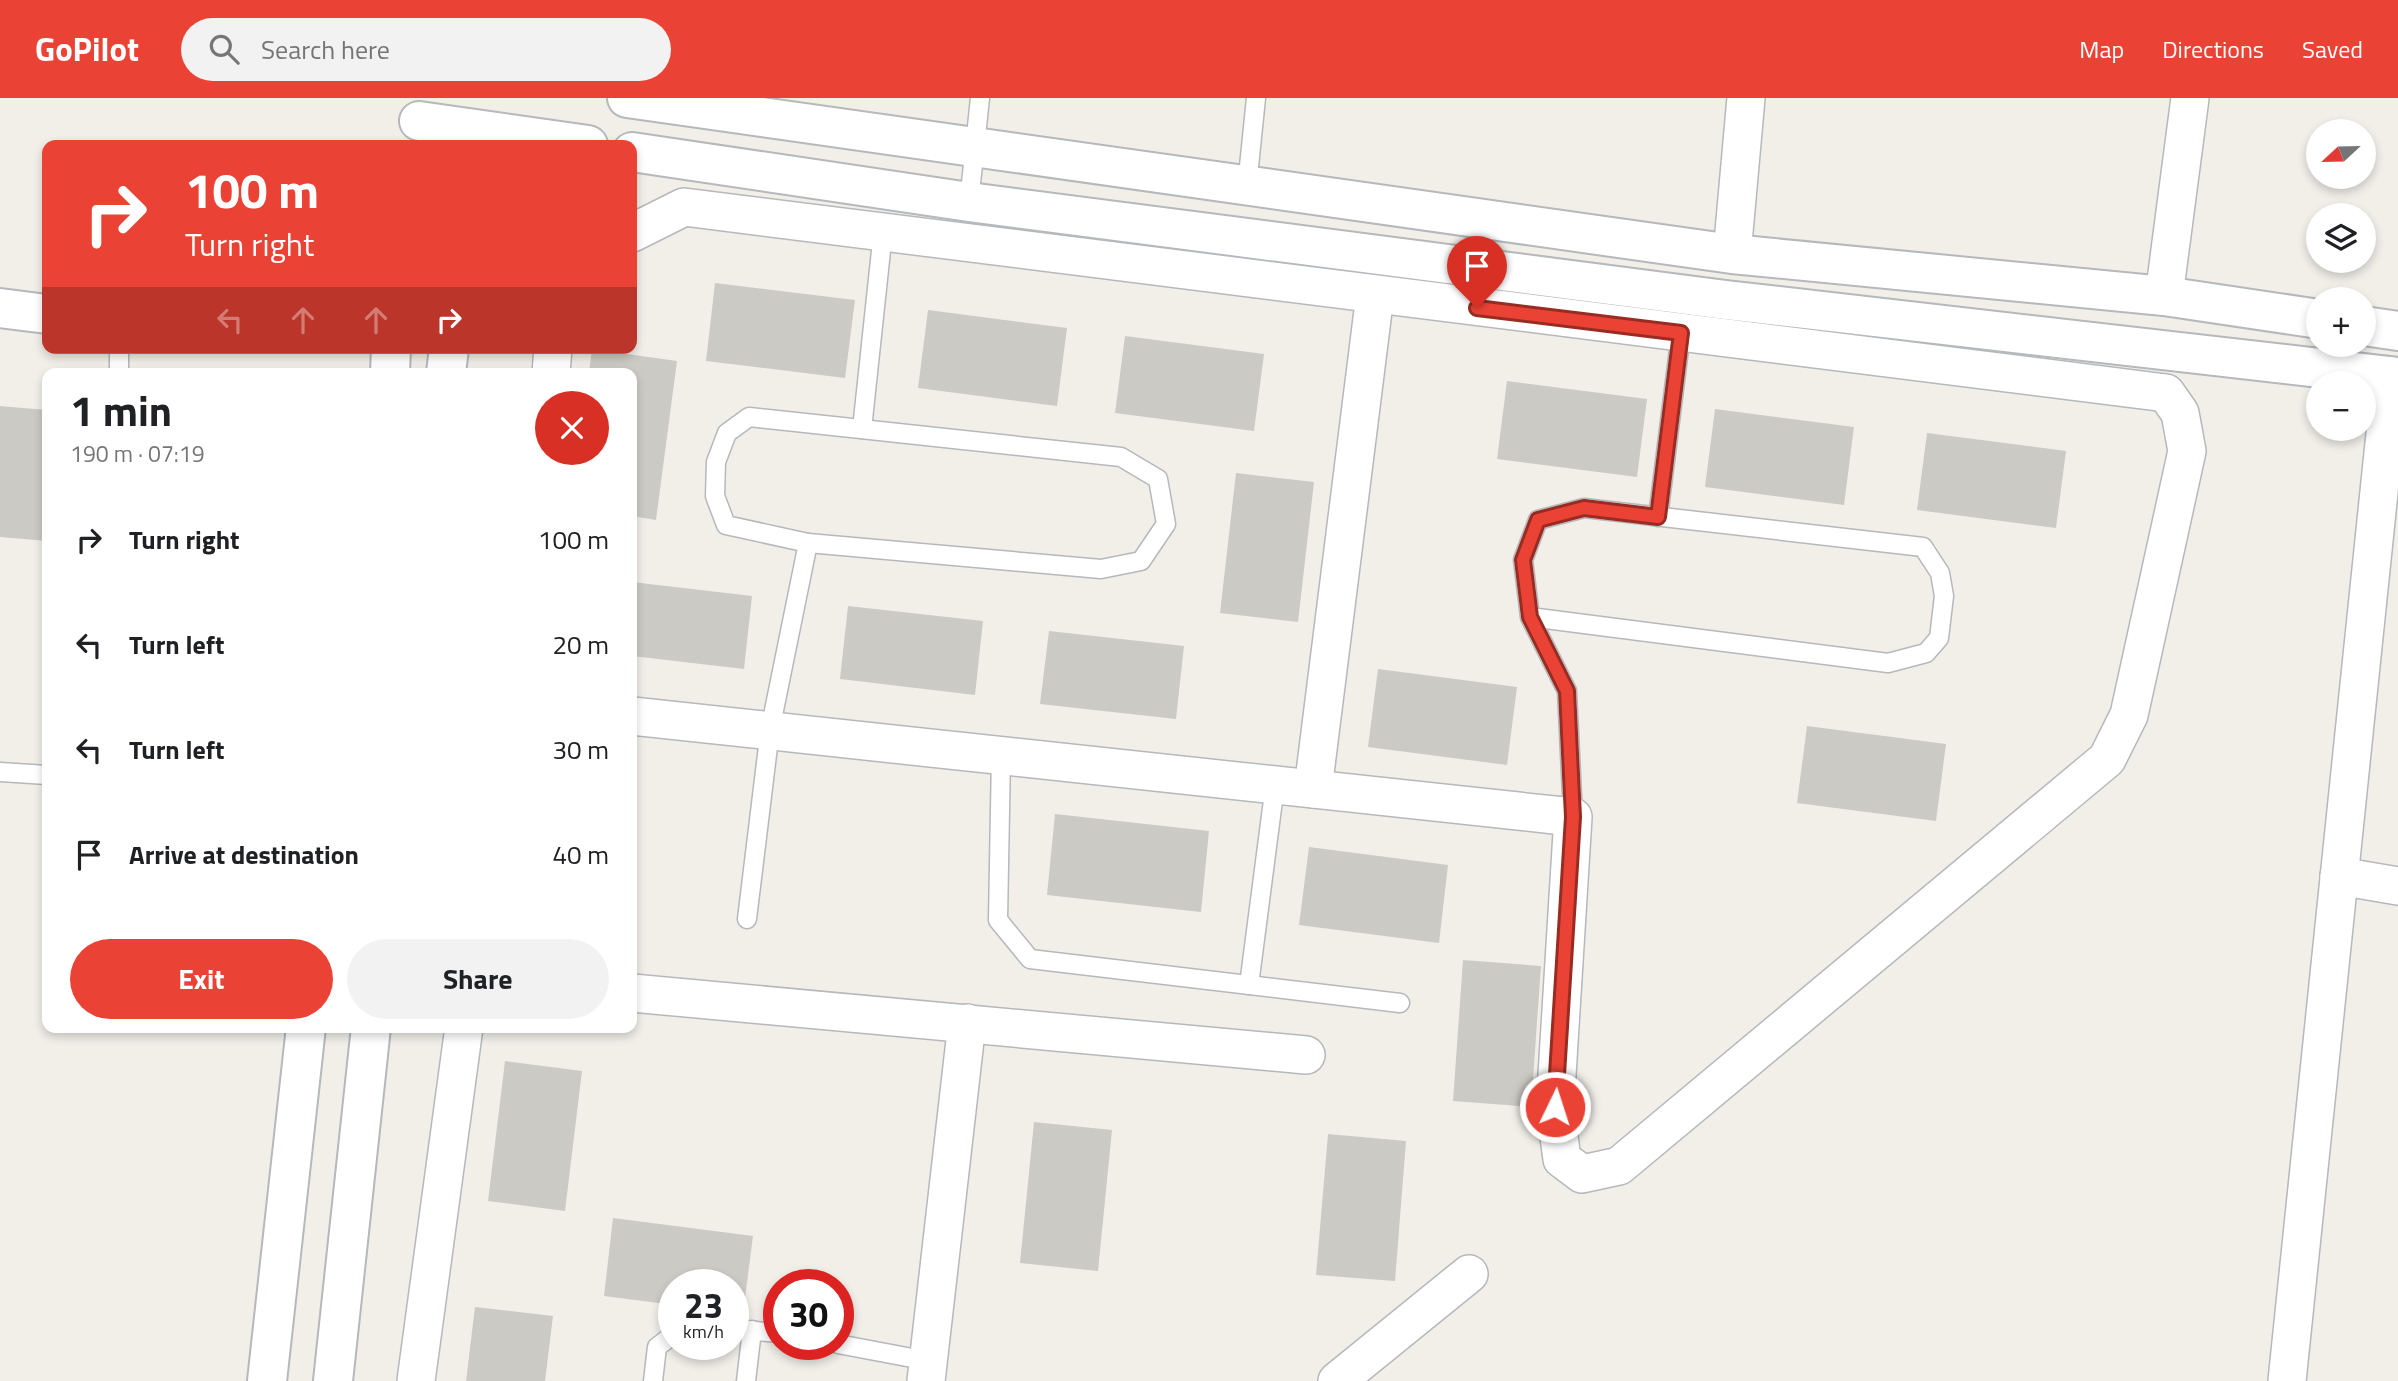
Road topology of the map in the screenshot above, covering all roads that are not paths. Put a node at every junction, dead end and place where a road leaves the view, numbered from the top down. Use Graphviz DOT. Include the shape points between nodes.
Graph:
graph roads {
  1 [pos="627,98"];
  2 [pos="980,98"];
  3 [pos="1256,98"];
  4 [pos="1746,98"];
  5 [pos="2190,98"];
  6 [pos="419,121"];
  7 [pos="477,124"];
  8 [pos="562,140"];
  9 [pos="974,148"];
  10 [pos="637,153"];
  11 [pos="1247,186"];
  12 [pos="969,202"];
  13 [pos="637,230"];
  14 [pos="883,232"];
  15 [pos="1732,254"];
  16 [pos="1375,295"];
  17 [pos="2164,296"];
  18 [pos="0,308"];
  19 [pos="42,313"];
  20 [pos="2306,317"];
  21 [pos="2376,328"];
  22 [pos="2398,331"];
  23 [pos="1681,333"];
  24 [pos="2395,376"];
  25 [pos="862,429"];
  26 [pos="1658,517"];
  27 [pos="808,543"];
  28 [pos="1530,617"];
  29 [pos="637,717"];
  30 [pos="770,730"];
  31 [pos="1001,755"];
  32 [pos="0,772"];
  33 [pos="42,775"];
  34 [pos="1275,785"];
  35 [pos="1313,789"];
  36 [pos="1573,817"];
  37 [pos="2339,877"];
  38 [pos="2398,886"];
  39 [pos="747,919"];
  40 [pos="1249,985"];
  41 [pos="637,993"];
  42 [pos="1400,1003"];
  43 [pos="967,1023"];
  44 [pos="305,1033"];
  45 [pos="370,1033"];
  46 [pos="463,1033"];
  47 [pos="1307,1055"];
  48 [pos="1469,1274"];
  49 [pos="749,1330"];
  50 [pos="752,1330"];
  51 [pos="763,1331"];
  52 [pos="658,1346"];
  53 [pos="854,1349"];
  54 [pos="927,1371"];
  55 [pos="267,1381"];
  56 [pos="332,1381"];
  57 [pos="416,1381"];
  58 [pos="653,1381"];
  59 [pos="746,1381"];
  60 [pos="1337,1381"];
  61 [pos="2287,1381"];
  1 -- 9 [label="street"];
  2 -- 9 [label="lane"];
  3 -- 11 [label="lane"];
  4 -- 15 [label="street"];
  5 -- 17 [label="street"];
  6 -- 7 [label="street"];
  7 -- 8 [label="street"];
  9 -- 11 [label="street"];
  9 -- 12 [label="lane"];
  10 -- 12 [label="street"];
  11 -- 15 [label="street"];
  12 -- 24 [label="street" via="1727,300"];
  13 -- 14 [label="street" via="684,207"];
  14 -- 16 [label="street"];
  14 -- 25 [label="lane"];
  15 -- 17 [label="street"];
  16 -- 23 [label="street"];
  16 -- 35 [label="street"];
  17 -- 20 [label="street"];
  18 -- 19 [label="street"];
  21 -- 22 [label="street"];
  23 -- 26 [label="lane"];
  23 -- 36 [label="street" via="2166,393 2180,413 2187,451 2129,715 2107,759 1619,1166 1582,1174 1562,1159 1555,1107"];
  24 -- 37 [label="street"];
  25 -- 27 [label="lane" via="749,416 727,433 716,462 715,496 726,525"];
  25 -- 27 [label="lane" via="1121,457 1158,479 1166,524 1141,561 1101,569"];
  26 -- 28 [label="lane" via="1584,508 1538,520 1523,560"];
  26 -- 28 [label="lane" via="1923,547 1940,573 1944,596 1939,638 1926,653 1888,663"];
  27 -- 30 [label="lane"];
  28 -- 36 [label="lane" via="1567,691"];
  29 -- 30 [label="street"];
  30 -- 31 [label="street"];
  30 -- 39 [label="lane"];
  31 -- 34 [label="street"];
  31 -- 40 [label="lane" via="998,920 1030,960"];
  32 -- 33 [label="lane"];
  34 -- 35 [label="street"];
  34 -- 40 [label="lane"];
  35 -- 36 [label="street"];
  37 -- 38 [label="street"];
  37 -- 61 [label="street"];
  40 -- 42 [label="lane"];
  41 -- 43 [label="street"];
  43 -- 47 [label="street"];
  43 -- 54 [label="street"];
  44 -- 55 [label="street"];
  45 -- 56 [label="street"];
  46 -- 57 [label="street"];
  48 -- 60 [label="street"];
  49 -- 50 [label="lane"];
  50 -- 51 [label="lane"];
  50 -- 59 [label="lane"];
  52 -- 58 [label="lane"];
  53 -- 54 [label="lane"];
}
